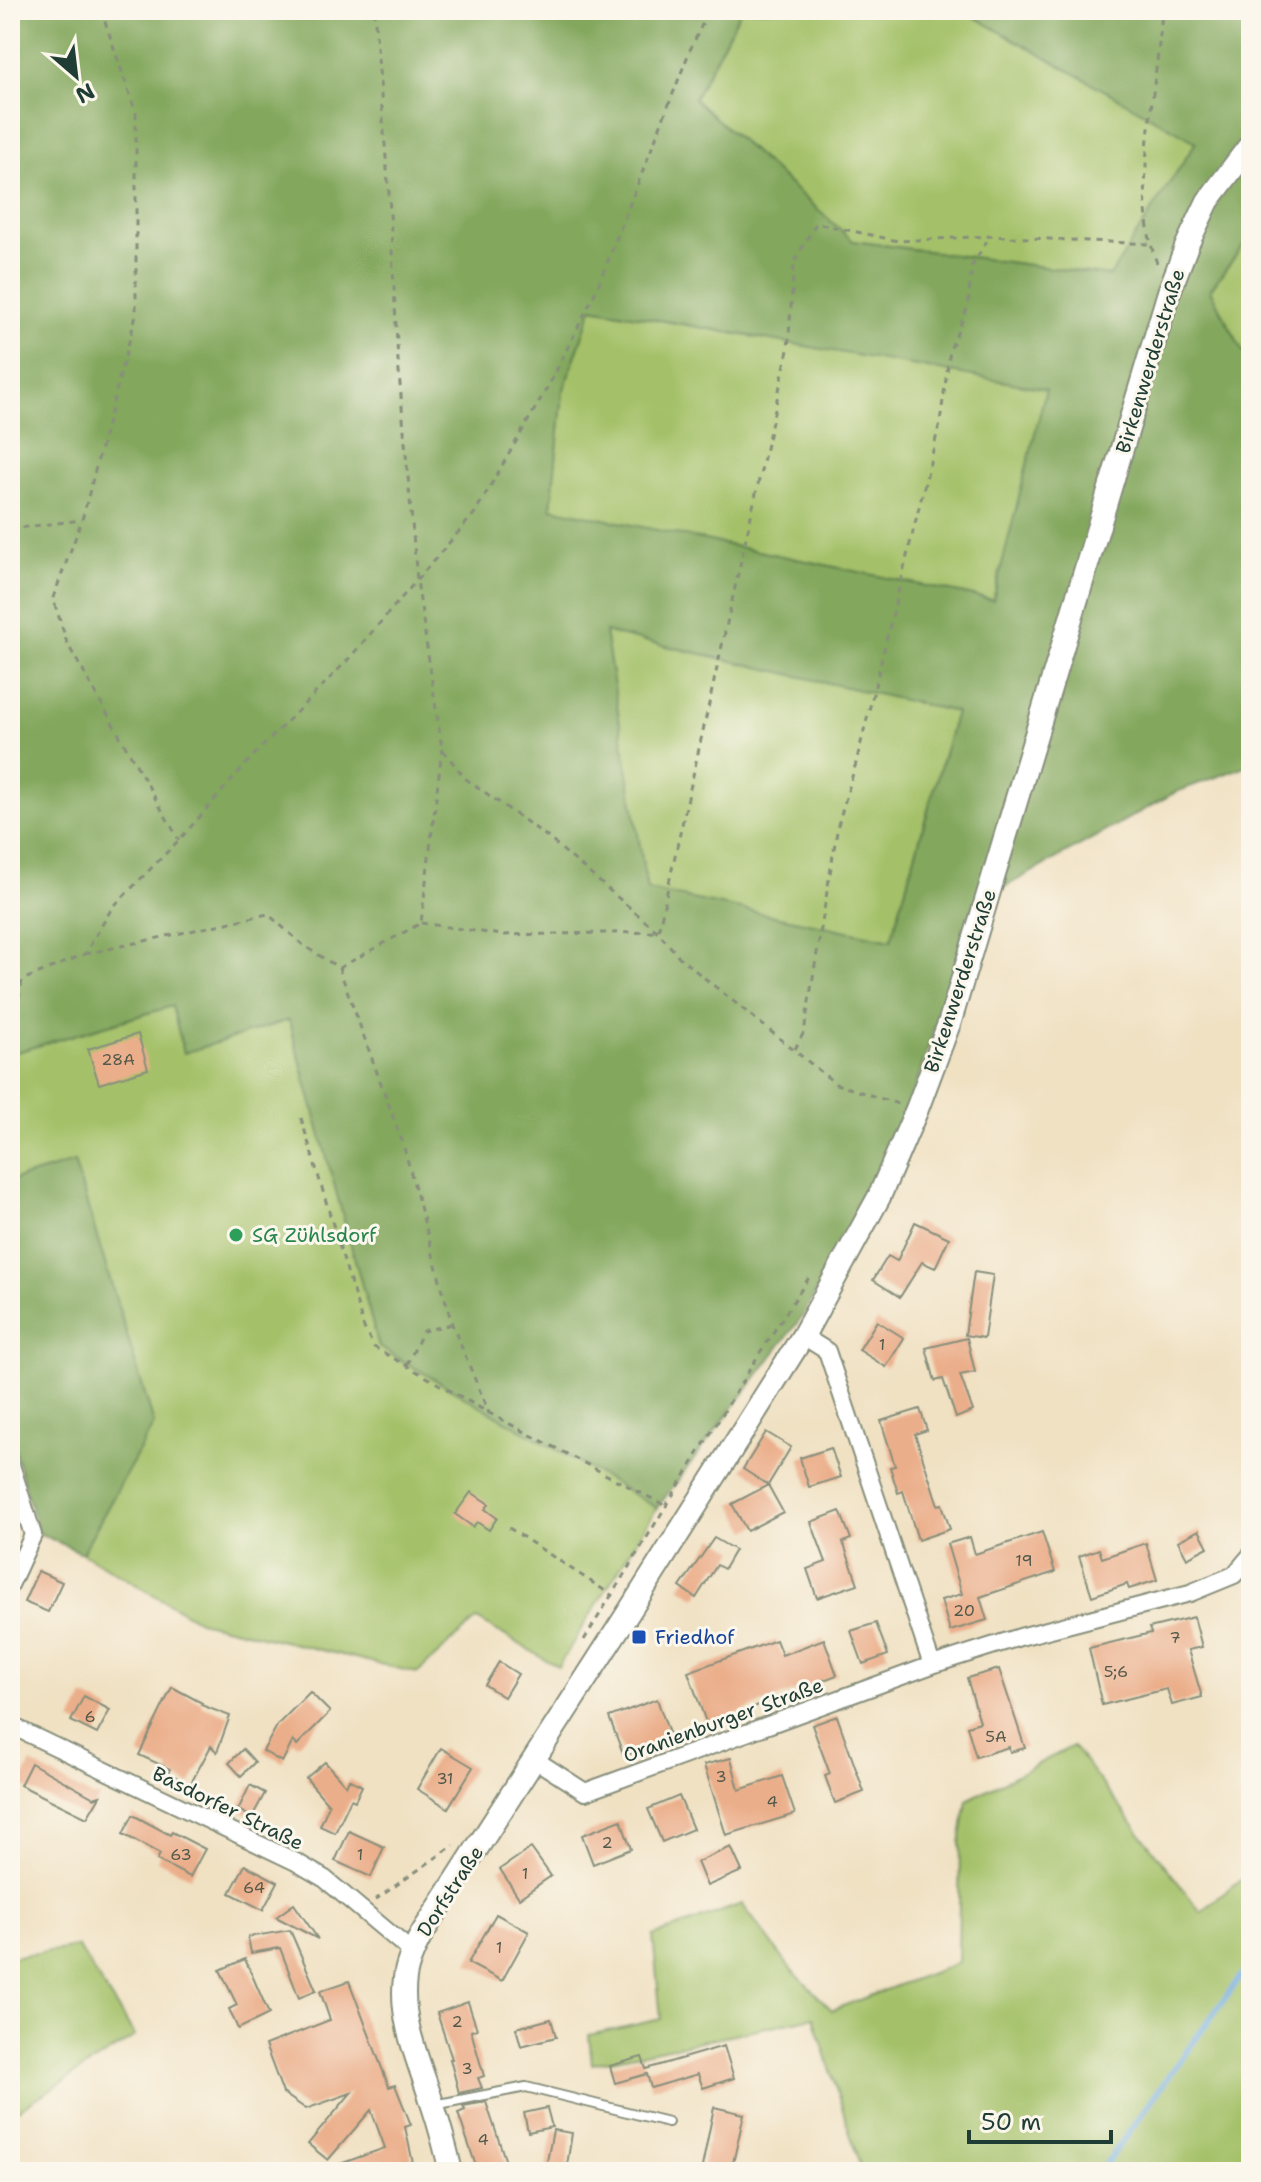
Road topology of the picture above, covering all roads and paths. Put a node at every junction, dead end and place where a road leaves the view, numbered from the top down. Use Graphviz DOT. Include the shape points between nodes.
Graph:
graph roads {
  1 [pos="101,10"];
  2 [pos="374,10"];
  3 [pos="709,10"];
  4 [pos="1162,10"];
  5 [pos="1251,144"];
  6 [pos="990,236"];
  7 [pos="1149,244"];
  8 [pos="1165,253"];
  9 [pos="82,520"];
  10 [pos="10,529"];
  11 [pos="417,580"];
  12 [pos="442,749"];
  13 [pos="179,840"];
  14 [pos="421,923"];
  15 [pos="658,932"];
  16 [pos="85,954"];
  17 [pos="339,968"];
  18 [pos="13,1024"];
  19 [pos="794,1050"];
  20 [pos="10,1058"];
  21 [pos="917,1109"];
  22 [pos="301,1118"];
  23 [pos="816,1267"];
  24 [pos="452,1324"];
  25 [pos="803,1336"];
  26 [pos="407,1365"];
  27 [pos="489,1413"];
  28 [pos="10,1462"];
  29 [pos="666,1506"];
  30 [pos="688,1518"];
  31 [pos="509,1528"];
  32 [pos="1251,1555"];
  33 [pos="10,1585"];
  34 [pos="632,1607"];
  35 [pos="932,1665"];
  36 [pos="10,1725"];
  37 [pos="534,1759"];
  38 [pos="465,1837"];
  39 [pos="361,1909"];
  40 [pos="412,1952"];
  41 [pos="433,2106"];
  42 [pos="668,2122"];
  43 [pos="451,2172"];
  1 -- 9 [label="path" via="136,113 136,315"];
  2 -- 11 [label="path"];
  3 -- 11 [label="path" via="596,291 550,383 474,514"];
  4 -- 7 [label="path" via="1145,170"];
  5 -- 21 [label="street, Birkenwerderstraße" via="1208,201 1169,292 955,1007"];
  6 -- 7 [label="path"];
  6 -- 15 [label="path" via="898,241 816,223 794,262 788,350"];
  6 -- 19 [label="path" via="972,266 968,306 950,350 940,422 838,825 804,1032"];
  7 -- 8 [label="path" via="1158,268"];
  9 -- 10 [label="path"];
  9 -- 13 [label="path" via="53,598 67,643"];
  11 -- 12 [label="path"];
  11 -- 13 [label="path"];
  12 -- 14 [label="path"];
  12 -- 15 [label="path" via="466,779 545,835"];
  13 -- 16 [label="path" via="112,908"];
  14 -- 15 [label="path" via="502,935"];
  14 -- 17 [label="path"];
  15 -- 19 [label="path" via="681,959"];
  16 -- 17 [label="path" via="268,914"];
  16 -- 18 [label="path" via="22,980"];
  17 -- 24 [label="path" via="403,1144"];
  18 -- 20 [label="path"];
  19 -- 21 [label="path" via="836,1084"];
  21 -- 25 [label="street, Birkenwerderstraße" via="879,1197"];
  22 -- 26 [label="path" via="364,1328 374,1347"];
  23 -- 29 [label="path"];
  24 -- 26 [label="path" via="423,1331"];
  24 -- 27 [label="path"];
  25 -- 30 [label="street, Birkenwerderstraße"];
  25 -- 35 [label="street" via="827,1351"];
  26 -- 27 [label="path"];
  27 -- 29 [label="path"];
  28 -- 33 [label="street" via="33,1535"];
  29 -- 30 [label="path"];
  30 -- 34 [label="street, Birkenwerderstraße"];
  31 -- 34 [label="path"];
  32 -- 35 [label="street, Oranienburger Straße" via="1234,1575 1190,1593"];
  34 -- 37 [label="street, Birkenwerderstraße"];
  35 -- 37 [label="street, Oranienburger Straße" via="585,1792"];
  36 -- 39 [label="street, Basdorfer Straße" via="296,1862"];
  37 -- 40 [label="street, Dorfstraße"];
  38 -- 39 [label="path"];
  39 -- 40 [label="street, Basdorfer Straße"];
  40 -- 41 [label="street, Dorfstraße" via="405,2004"];
  41 -- 42 [label="lane" via="526,2087"];
  41 -- 43 [label="street, Dorfstraße"];
}
